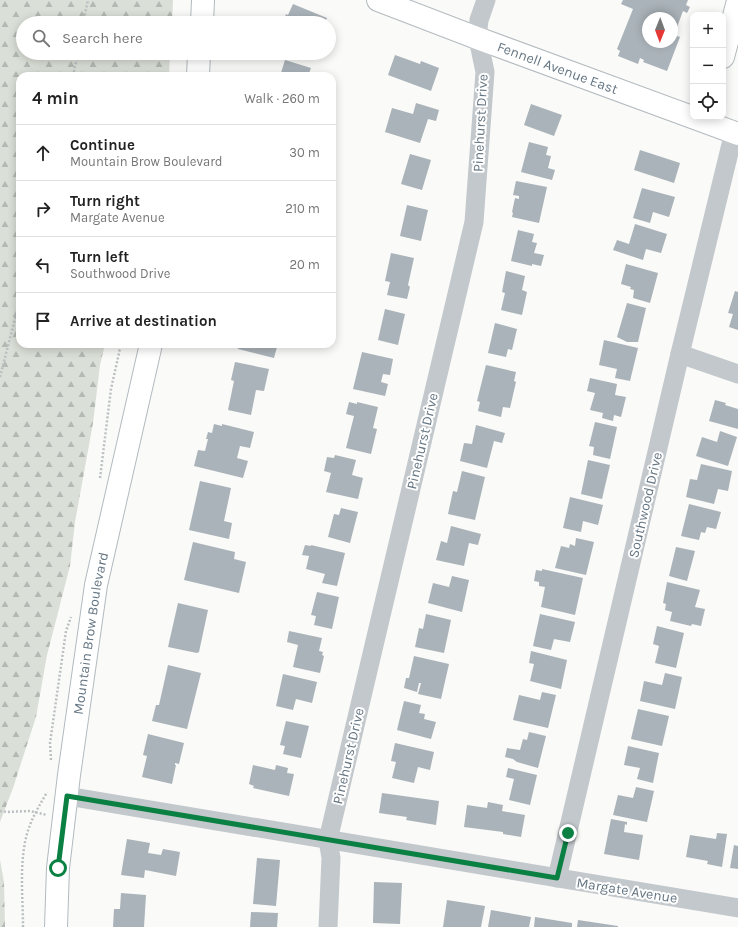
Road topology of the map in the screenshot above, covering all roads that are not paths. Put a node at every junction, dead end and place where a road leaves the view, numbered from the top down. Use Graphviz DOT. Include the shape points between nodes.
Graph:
graph roads {
  1 [pos="203,0"];
  2 [pos="378,0"];
  3 [pos="486,0"];
  4 [pos="738,1"];
  5 [pos="202,16"];
  6 [pos="477,38"];
  7 [pos="725,48"];
  8 [pos="199,60"];
  9 [pos="198,72"];
  10 [pos="690,114"];
  11 [pos="706,120"];
  12 [pos="736,133"];
  13 [pos="149,348"];
  14 [pos="680,354"];
  15 [pos="738,374"];
  16 [pos="66,806"];
  17 [pos="328,840"];
  18 [pos="557,878"];
  19 [pos="738,908"];
  20 [pos="56,927"];
  21 [pos="328,927"];
  1 -- 5 [label="main road"];
  2 -- 6 [label="main road, Fennell Avenue East"];
  3 -- 6 [label="street" via="479,20"];
  4 -- 7 [label="main road"];
  6 -- 10 [label="main road, Fennell Avenue East"];
  6 -- 17 [label="street, Pinehurst Drive" via="485,72 474,222"];
  8 -- 9 [label="main road"];
  11 -- 12 [label="main road, Fennell Avenue East"];
  12 -- 14 [label="street, Southwood Drive"];
  13 -- 16 [label="main road, Mountain Brow Boulevard" via="96,585"];
  14 -- 15 [label="street"];
  14 -- 18 [label="street, Southwood Drive"];
  16 -- 17 [label="street, Margate Avenue"];
  16 -- 20 [label="main road, Mountain Brow Boulevard" via="58,868"];
  17 -- 18 [label="street, Margate Avenue"];
  17 -- 21 [label="street" via="331,858"];
  18 -- 19 [label="street, Margate Avenue"];
}
